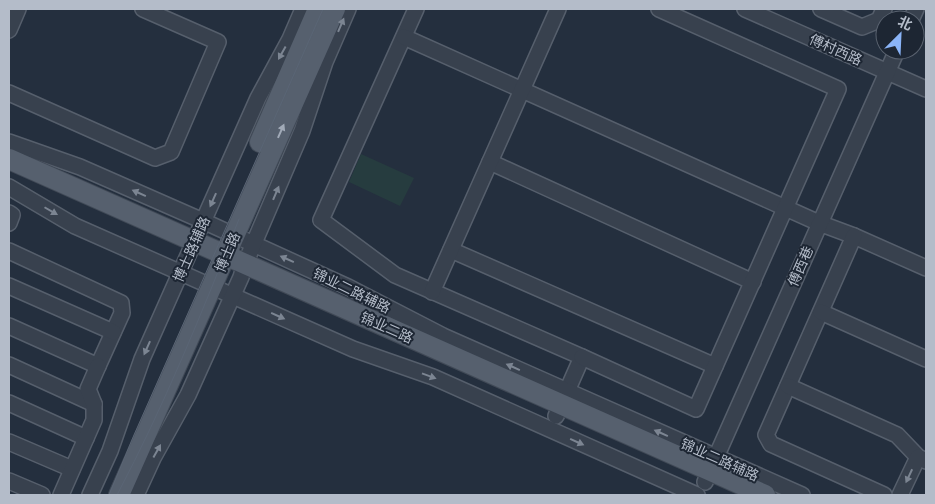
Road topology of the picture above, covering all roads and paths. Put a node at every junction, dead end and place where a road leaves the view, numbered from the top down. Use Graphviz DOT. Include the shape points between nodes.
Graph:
graph roads {
  1 [pos="18,9"];
  2 [pos="143,9"];
  3 [pos="303,9"];
  4 [pos="318,9"];
  5 [pos="335,9"];
  6 [pos="348,9"];
  7 [pos="416,9"];
  8 [pos="558,9"];
  9 [pos="659,9"];
  10 [pos="745,9"];
  11 [pos="821,9"];
  12 [pos="884,9"];
  13 [pos="9,30"];
  14 [pos="404,37"];
  15 [pos="892,60"];
  16 [pos="887,72"];
  17 [pos="926,89"];
  18 [pos="522,90"];
  19 [pos="9,93"];
  20 [pos="9,142"];
  21 [pos="9,159"];
  22 [pos="490,162"];
  23 [pos="9,173"];
  24 [pos="9,187"];
  25 [pos="786,208"];
  26 [pos="9,213"];
  27 [pos="203,221"];
  28 [pos="9,223"];
  29 [pos="819,223"];
  30 [pos="229,233"];
  31 [pos="854,236"];
  32 [pos="253,244"];
  33 [pos="192,248"];
  34 [pos="451,250"];
  35 [pos="9,251"];
  36 [pos="217,259"];
  37 [pos="926,266"];
  38 [pos="243,270"];
  39 [pos="181,273"];
  40 [pos="752,282"];
  41 [pos="206,284"];
  42 [pos="9,286"];
  43 [pos="432,292"];
  44 [pos="233,296"];
  45 [pos="821,312"];
  46 [pos="9,326"];
  47 [pos="113,332"];
  48 [pos="582,357"];
  49 [pos="926,358"];
  50 [pos="9,365"];
  51 [pos="98,366"];
  52 [pos="715,366"];
  53 [pos="788,386"];
  54 [pos="9,403"];
  55 [pos="94,404"];
  56 [pos="561,404"];
  57 [pos="86,438"];
  58 [pos="9,442"];
  59 [pos="922,459"];
  60 [pos="72,470"];
  61 [pos="707,476"];
  62 [pos="9,481"];
  63 [pos="42,495"];
  64 [pos="61,495"];
  65 [pos="90,495"];
  66 [pos="105,495"];
  67 [pos="119,495"];
  68 [pos="136,495"];
  69 [pos="734,495"];
  70 [pos="765,495"];
  71 [pos="802,495"];
  72 [pos="884,495"];
  73 [pos="900,495"];
  1 -- 13 [label="street"];
  2 -- 19 [label="street" via="218,42 171,152 155,158"];
  3 -- 27 [label="street, 博士路辅路, one-way" via="258,98"];
  4 -- 30 [label="main road, 博士路"];
  30 -- 5 [label="main road, 博士路, one-way"];
  32 -- 6 [label="street, one-way" via="302,131 325,62"];
  7 -- 14 [label="street"];
  8 -- 18 [label="street"];
  9 -- 25 [label="street" via="838,89"];
  10 -- 16 [label="street, 傅村西路"];
  11 -- 12 [label="street" via="862,26 879,20"];
  14 -- 18 [label="street"];
  14 -- 43 [label="street" via="321,220 395,275"];
  15 -- 16 [label="street, 傅西巷"];
  16 -- 17 [label="street, 傅村西路"];
  16 -- 29 [label="street, 傅西巷"];
  18 -- 22 [label="street"];
  18 -- 25 [label="street"];
  27 -- 20 [label="street, 锦业二路辅路, one-way" via="80,167"];
  21 -- 33 [label="main road, 锦业二路"];
  22 -- 34 [label="street"];
  22 -- 40 [label="street"];
  23 -- 33 [label="main road, 锦业二路"];
  24 -- 39 [label="street, 锦业二路辅路, one-way" via="75,226"];
  25 -- 29 [label="street"];
  25 -- 40 [label="street"];
  26 -- 28 [label="street" via="12,215"];
  27 -- 30 [label="street, 锦业二路辅路"];
  27 -- 33 [label="street, 博士路辅路"];
  29 -- 31 [label="street"];
  29 -- 61 [label="street, 傅西巷"];
  30 -- 32 [label="street, 锦业二路辅路"];
  30 -- 36 [label="main road, 博士路"];
  31 -- 37 [label="street"];
  31 -- 45 [label="street"];
  32 -- 38 [label="street"];
  56 -- 32 [label="street, 锦业二路辅路, one-way" via="443,336 348,287"];
  33 -- 36 [label="main road, 锦业二路"];
  33 -- 39 [label="street, 博士路辅路"];
  34 -- 43 [label="street"];
  34 -- 52 [label="street"];
  35 -- 47 [label="street" via="121,303 122,313"];
  36 -- 38 [label="main road, 锦业二路"];
  36 -- 41 [label="main road, 博士路"];
  38 -- 44 [label="street"];
  38 -- 56 [label="main road, 锦业二路"];
  39 -- 41 [label="street, 锦业二路辅路"];
  39 -- 65 [label="street, 博士路辅路, one-way" via="142,359 110,451"];
  40 -- 52 [label="street"];
  41 -- 44 [label="street, 锦业二路辅路"];
  41 -- 66 [label="main road, 博士路"];
  41 -- 67 [label="main road, 博士路"];
  42 -- 47 [label="street"];
  43 -- 48 [label="street"];
  44 -- 61 [label="street, 锦业二路辅路, one-way" via="353,349"];
  68 -- 44 [label="street, one-way"];
  45 -- 49 [label="street"];
  45 -- 53 [label="street"];
  46 -- 51 [label="street"];
  47 -- 51 [label="street"];
  48 -- 52 [label="street" via="696,409"];
  48 -- 56 [label="street"];
  50 -- 55 [label="street"];
  51 -- 55 [label="street" via="88,389"];
  53 -- 59 [label="street" via="897,435"];
  53 -- 72 [label="street" via="766,435 770,444"];
  54 -- 57 [label="street"];
  55 -- 57 [label="street" via="94,420"];
  56 -- 61 [label="main road, 锦业二路"];
  57 -- 60 [label="street"];
  58 -- 60 [label="street"];
  59 -- 73 [label="street, one-way"];
  60 -- 64 [label="street"];
  61 -- 69 [label="main road, 锦业二路"];
  61 -- 70 [label="main road, 锦业二路"];
  61 -- 71 [label="street, 锦业二路辅路"];
  62 -- 63 [label="street"];
}
